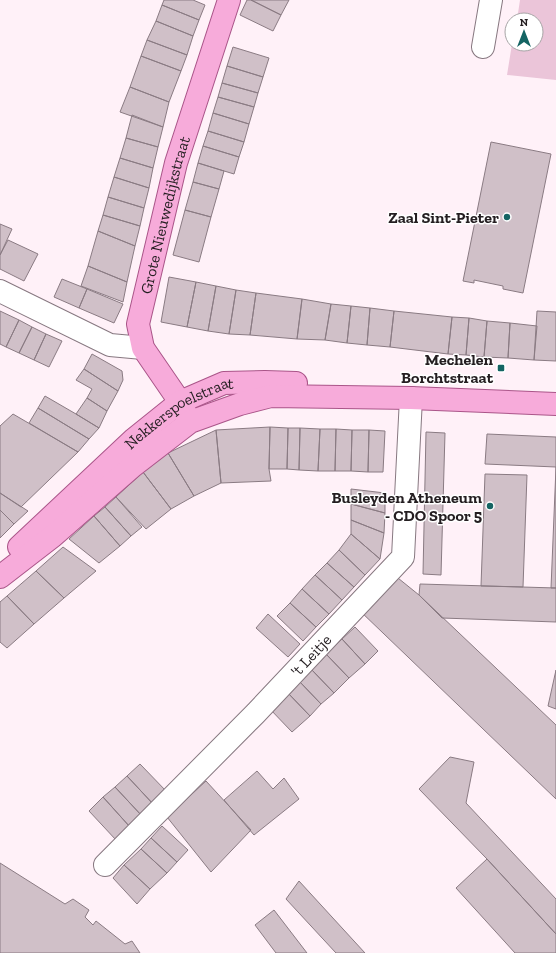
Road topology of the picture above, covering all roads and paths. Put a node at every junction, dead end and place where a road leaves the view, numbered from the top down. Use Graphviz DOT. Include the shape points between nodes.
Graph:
graph roads {
  1 [pos="229,0"];
  2 [pos="491,0"];
  3 [pos="483,46"];
  4 [pos="0,291"];
  5 [pos="143,348"];
  6 [pos="410,398"];
  7 [pos="180,402"];
  8 [pos="556,404"];
  9 [pos="190,422"];
  10 [pos="0,570"];
  11 [pos="0,577"];
  12 [pos="105,865"];
  1 -- 5 [label="main road, Grote Nieuwedijkstraat" via="176,163 138,324"];
  2 -- 3 [label="street"];
  4 -- 5 [label="street" via="110,345"];
  5 -- 7 [label="main road, Grote Nieuwedijkstraat"];
  6 -- 7 [label="main road, Nekkerspoelstraat" via="324,384 265,382 224,383"];
  6 -- 8 [label="main road, Nekkerspoelstraat"];
  6 -- 9 [label="main road, Nekkerspoelstraat" via="271,396"];
  6 -- 12 [label="street, 't Leitje" via="403,557 256,713"];
  7 -- 9 [label="main road, Grote Nieuwedijkstraat"];
  7 -- 10 [label="main road, Nekkerspoelstraat" via="134,439 21,544"];
  9 -- 11 [label="main road, Nekkerspoelstraat"];
}
